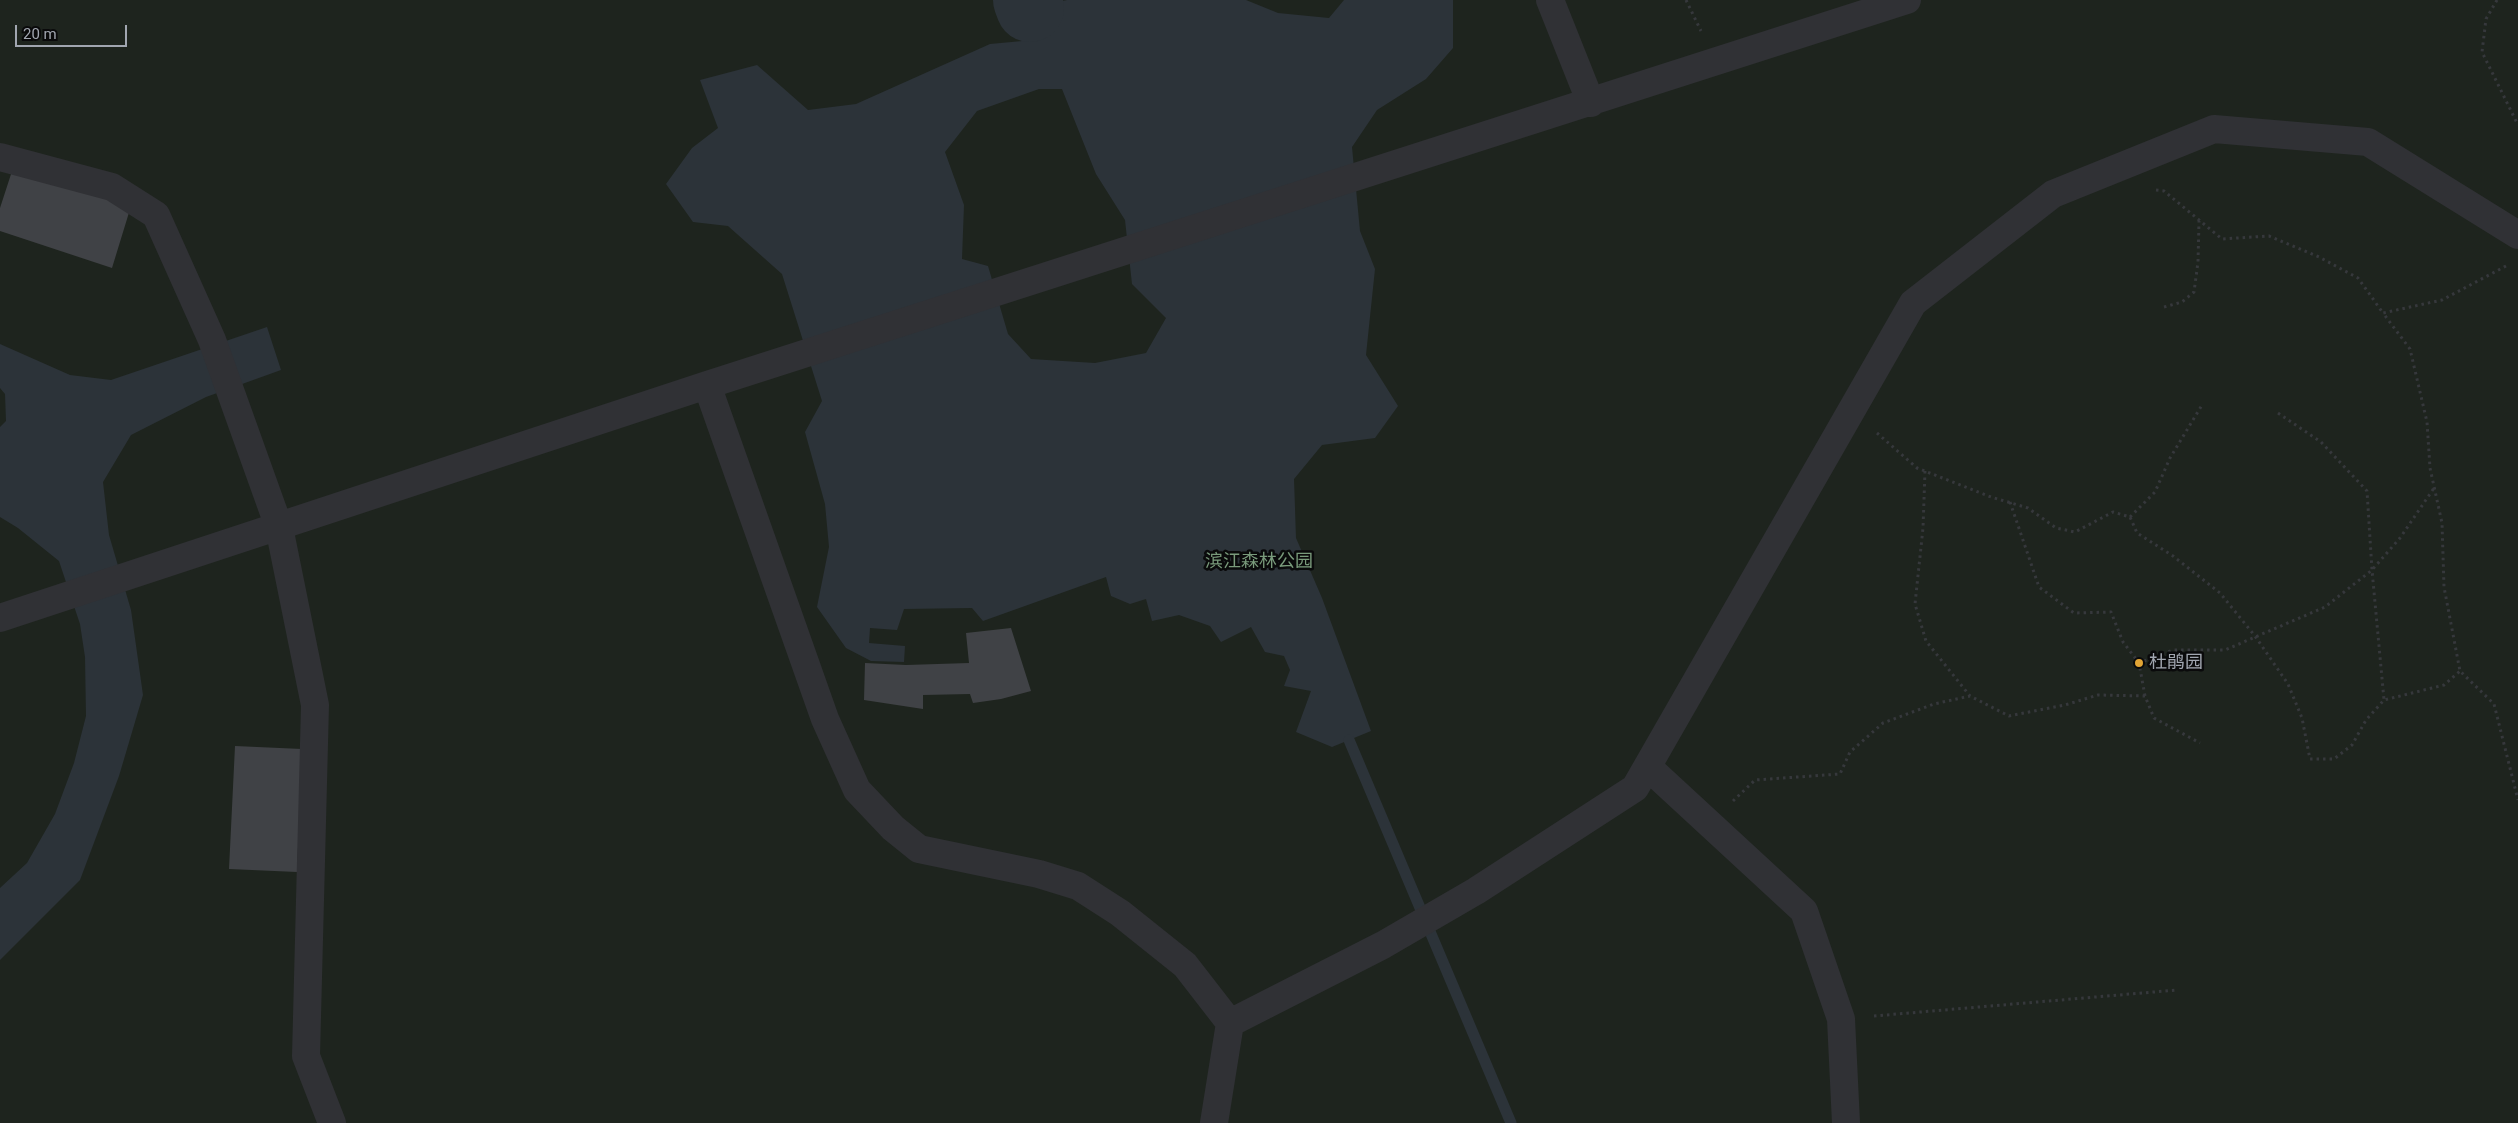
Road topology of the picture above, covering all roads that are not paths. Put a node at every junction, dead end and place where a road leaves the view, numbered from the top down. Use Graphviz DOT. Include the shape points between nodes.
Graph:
graph roads {
  1 [pos="1550,0"];
  2 [pos="1907,0"];
  3 [pos="1591,103"];
  4 [pos="0,157"];
  5 [pos="2518,235"];
  6 [pos="708,385"];
  7 [pos="279,527"];
  8 [pos="0,618"];
  9 [pos="1648,766"];
  10 [pos="1230,1023"];
  11 [pos="332,1123"];
  12 [pos="1214,1123"];
  13 [pos="1846,1123"];
  1 -- 3 [label="lane"];
  2 -- 3 [label="lane"];
  3 -- 6 [label="lane"];
  4 -- 7 [label="lane" via="112,187 156,215 212,340"];
  5 -- 9 [label="lane" via="2368,142 2214,129 2053,194 1913,303"];
  6 -- 7 [label="lane"];
  6 -- 10 [label="lane" via="825,719 857,790 893,828 919,849 1039,874 1078,886 1120,912 1185,965"];
  7 -- 8 [label="lane"];
  7 -- 11 [label="lane" via="315,704 306,1056"];
  9 -- 10 [label="lane" via="1635,788 1476,891 1383,945"];
  9 -- 13 [label="lane" via="1804,911 1841,1019"];
  10 -- 12 [label="lane"];
}
